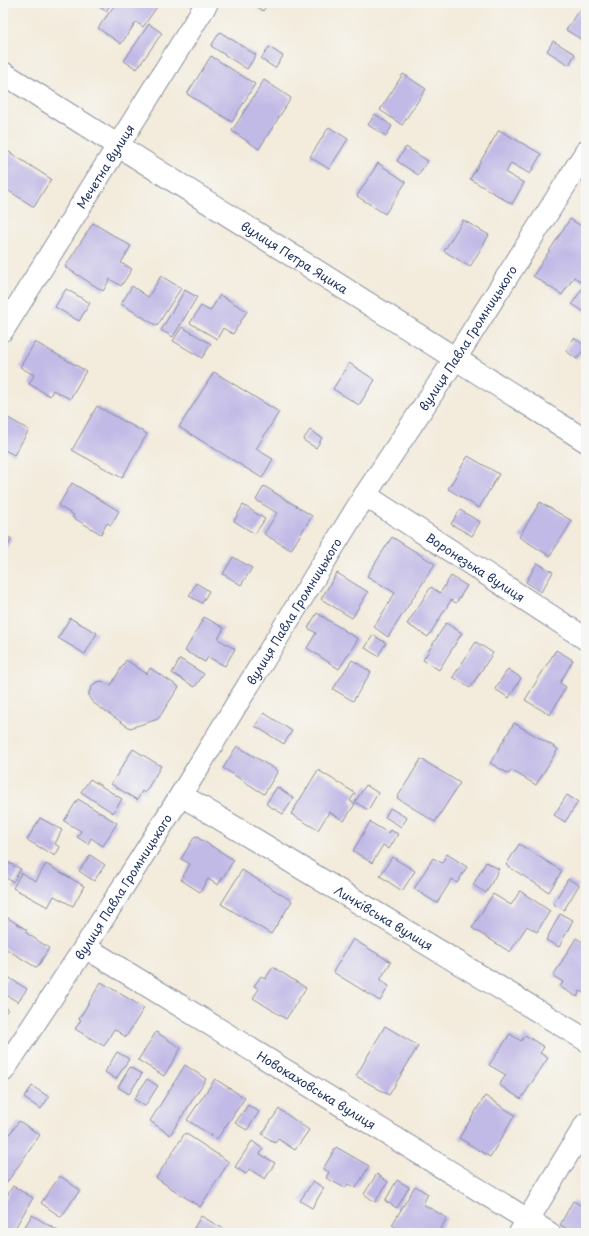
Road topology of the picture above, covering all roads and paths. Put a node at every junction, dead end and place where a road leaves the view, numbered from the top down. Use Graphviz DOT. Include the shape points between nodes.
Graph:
graph roads {
  1 [pos="207,3"];
  2 [pos="3,73"];
  3 [pos="119,146"];
  4 [pos="586,152"];
  5 [pos="3,330"];
  6 [pos="455,359"];
  7 [pos="586,441"];
  8 [pos="365,495"];
  9 [pos="586,639"];
  10 [pos="181,795"];
  11 [pos="85,947"];
  12 [pos="586,1040"];
  13 [pos="3,1071"];
  14 [pos="586,1124"];
  15 [pos="524,1226"];
  16 [pos="548,1233"];
  1 -- 3 [label="street, Мечетна вулиця"];
  2 -- 3 [label="street, вулиця Петра Яцика"];
  3 -- 5 [label="street, Мечетна вулиця"];
  3 -- 6 [label="street, вулиця Петра Яцика"];
  4 -- 6 [label="street, вулиця Павла Громницького"];
  6 -- 7 [label="street, вулиця Петра Яцика"];
  6 -- 8 [label="street, вулиця Павла Громницького"];
  8 -- 9 [label="street, Воронезька вулиця"];
  8 -- 10 [label="street, вулиця Павла Громницького"];
  10 -- 11 [label="street, вулиця Павла Громницького"];
  10 -- 12 [label="street, Личківська вулиця"];
  11 -- 13 [label="street, вулиця Павла Громницького"];
  11 -- 15 [label="street, Новокаховська вулиця"];
  14 -- 15 [label="street"];
  15 -- 16 [label="street, Новокаховська вулиця"];
}
